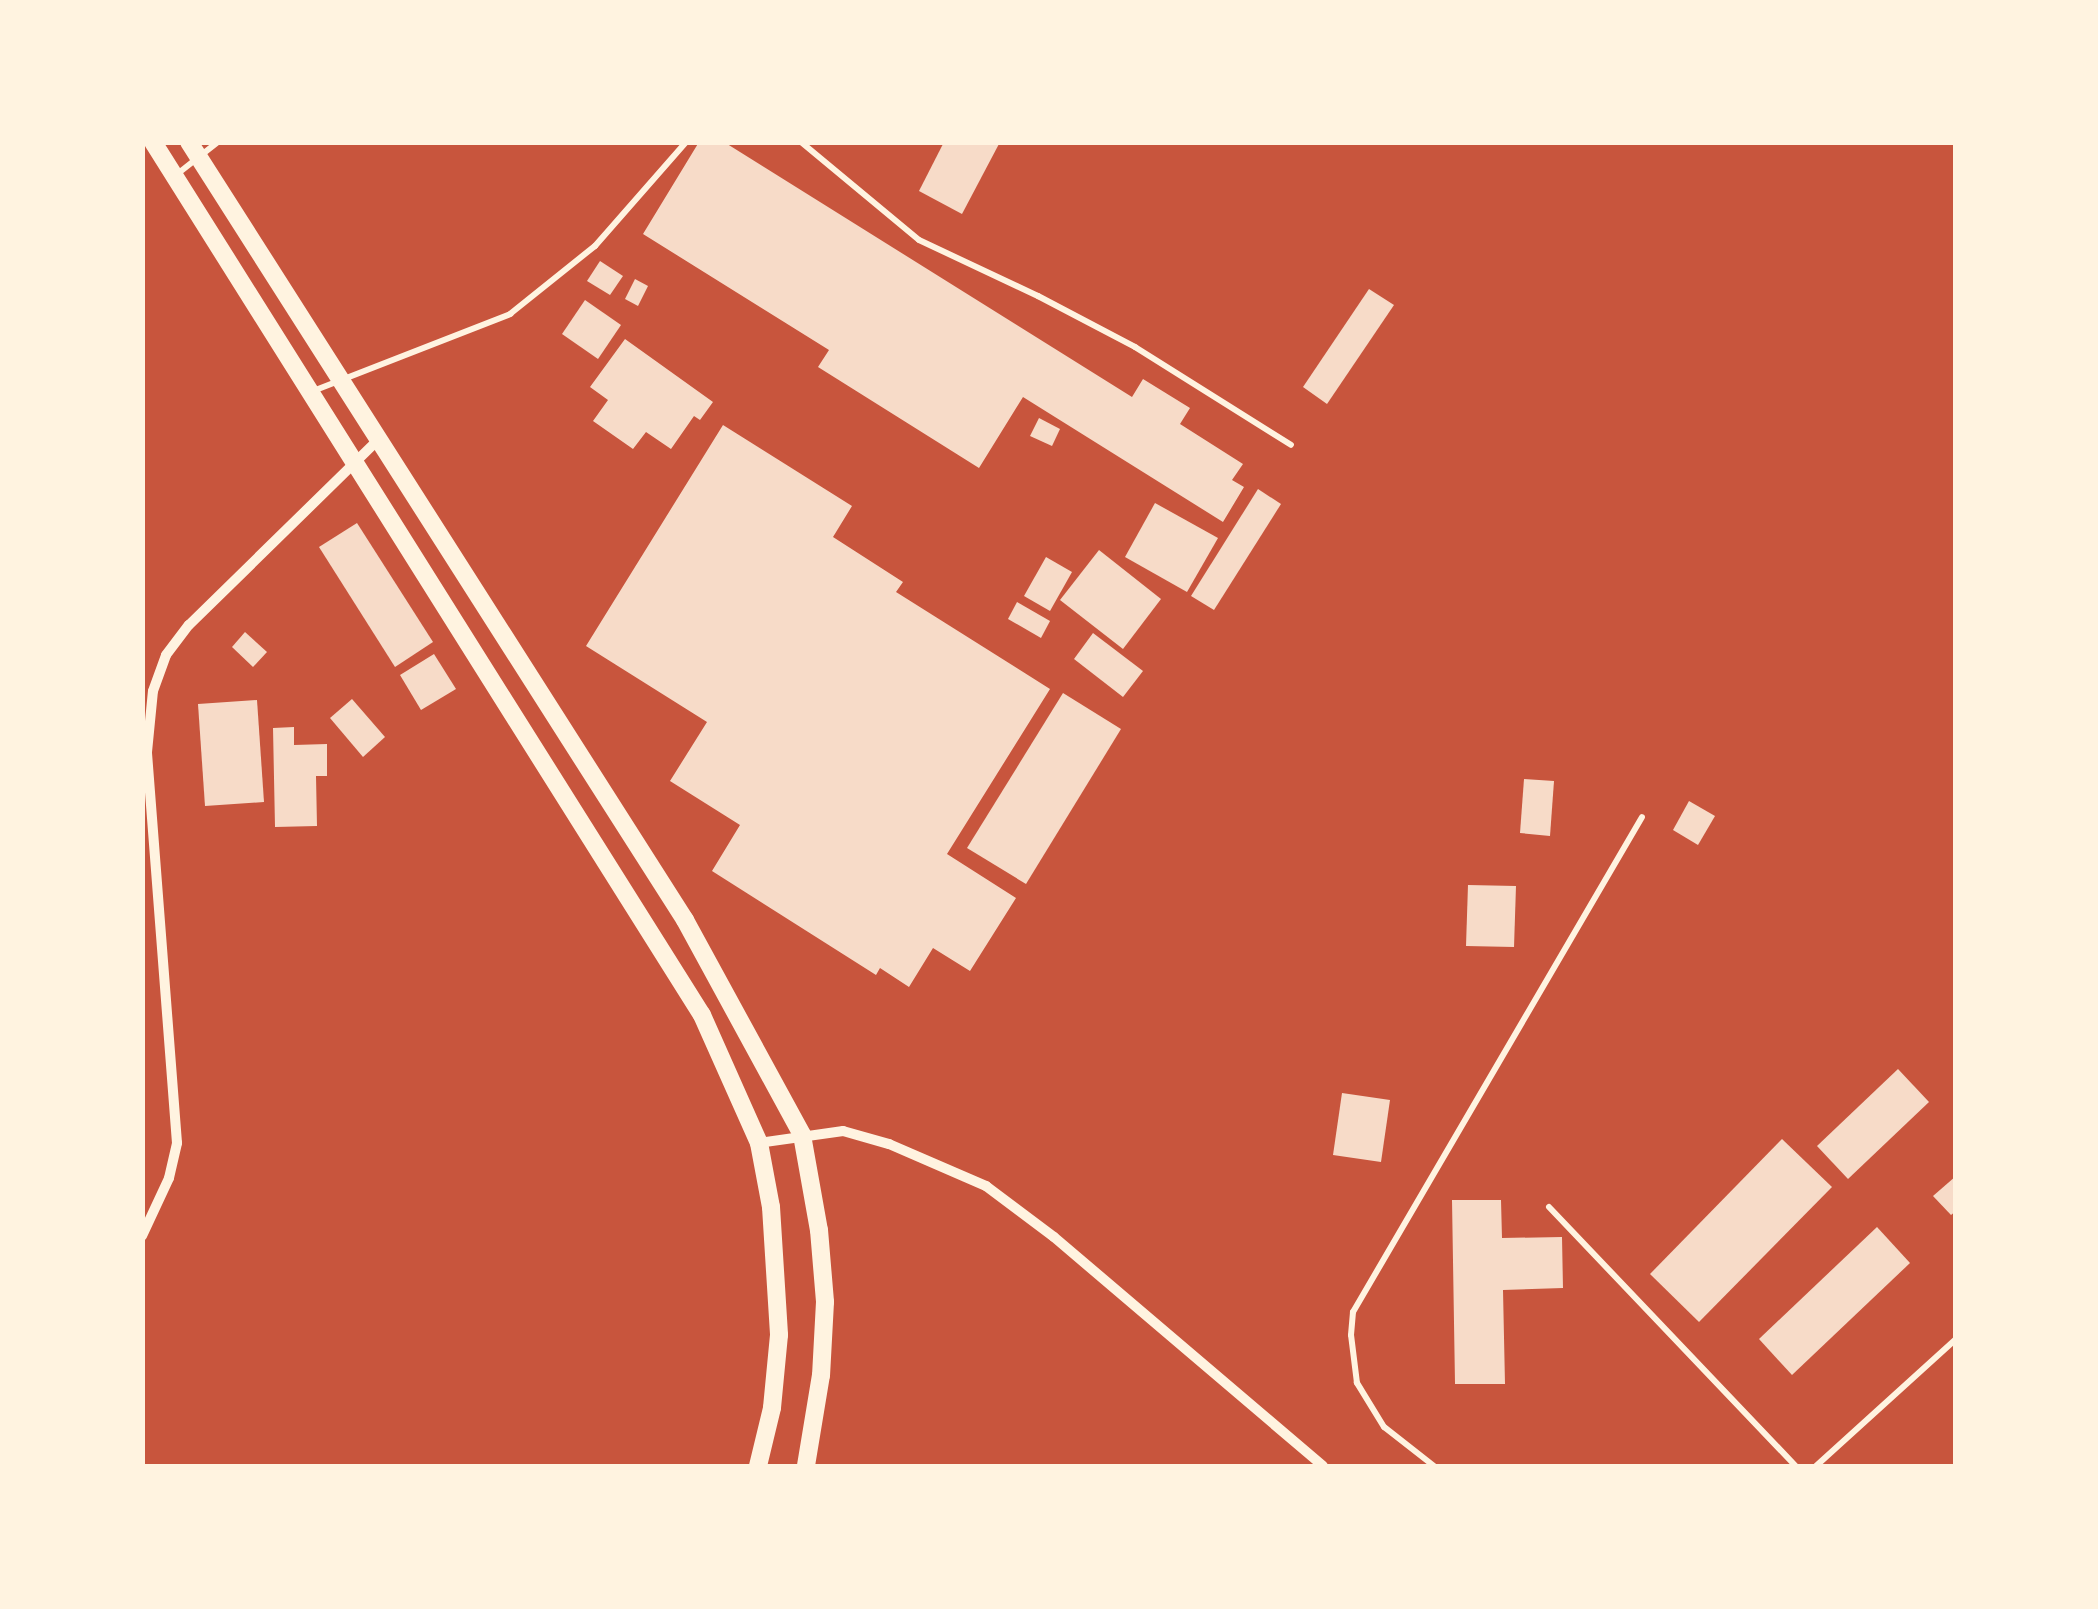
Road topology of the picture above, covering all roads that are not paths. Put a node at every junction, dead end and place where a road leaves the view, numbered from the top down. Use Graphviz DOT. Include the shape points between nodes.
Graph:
graph roads {
  1 [pos="153,142"];
  2 [pos="218,142"];
  3 [pos="686,142"];
  4 [pos="801,142"];
  5 [pos="194,150"];
  6 [pos="174,175"];
  7 [pos="338,378"];
  8 [pos="312,392"];
  9 [pos="378,440"];
  10 [pos="1291,444"];
  11 [pos="356,464"];
  12 [pos="1642,818"];
  13 [pos="802,1135"];
  14 [pos="759,1143"];
  15 [pos="1549,1207"];
  16 [pos="142,1236"];
  17 [pos="1956,1340"];
  18 [pos="758,1466"];
  19 [pos="806,1466"];
  20 [pos="1323,1466"];
  21 [pos="1434,1466"];
  22 [pos="1796,1466"];
  23 [pos="1816,1466"];
  1 -- 6 [label="main road"];
  2 -- 5 [label="lane"];
  3 -- 7 [label="lane" via="594,246 510,314"];
  4 -- 10 [label="lane" via="919,240 1135,348"];
  5 -- 6 [label="lane"];
  5 -- 7 [label="main road"];
  6 -- 8 [label="main road"];
  7 -- 8 [label="lane"];
  7 -- 9 [label="main road"];
  8 -- 11 [label="main road"];
  9 -- 11 [label="street"];
  9 -- 13 [label="main road" via="685,920"];
  11 -- 14 [label="main road" via="702,1015"];
  11 -- 16 [label="street" via="188,625 166,655 154,691 147,752 177,1143 170,1178"];
  12 -- 21 [label="lane" via="1353,1312 1357,1382 1384,1427"];
  13 -- 14 [label="street"];
  13 -- 19 [label="main road" via="824,1302"];
  13 -- 20 [label="street" via="843,1132 889,1144 986,1186"];
  14 -- 18 [label="main road" via="771,1206 779,1335"];
  15 -- 22 [label="lane"];
  17 -- 23 [label="lane"];
}
